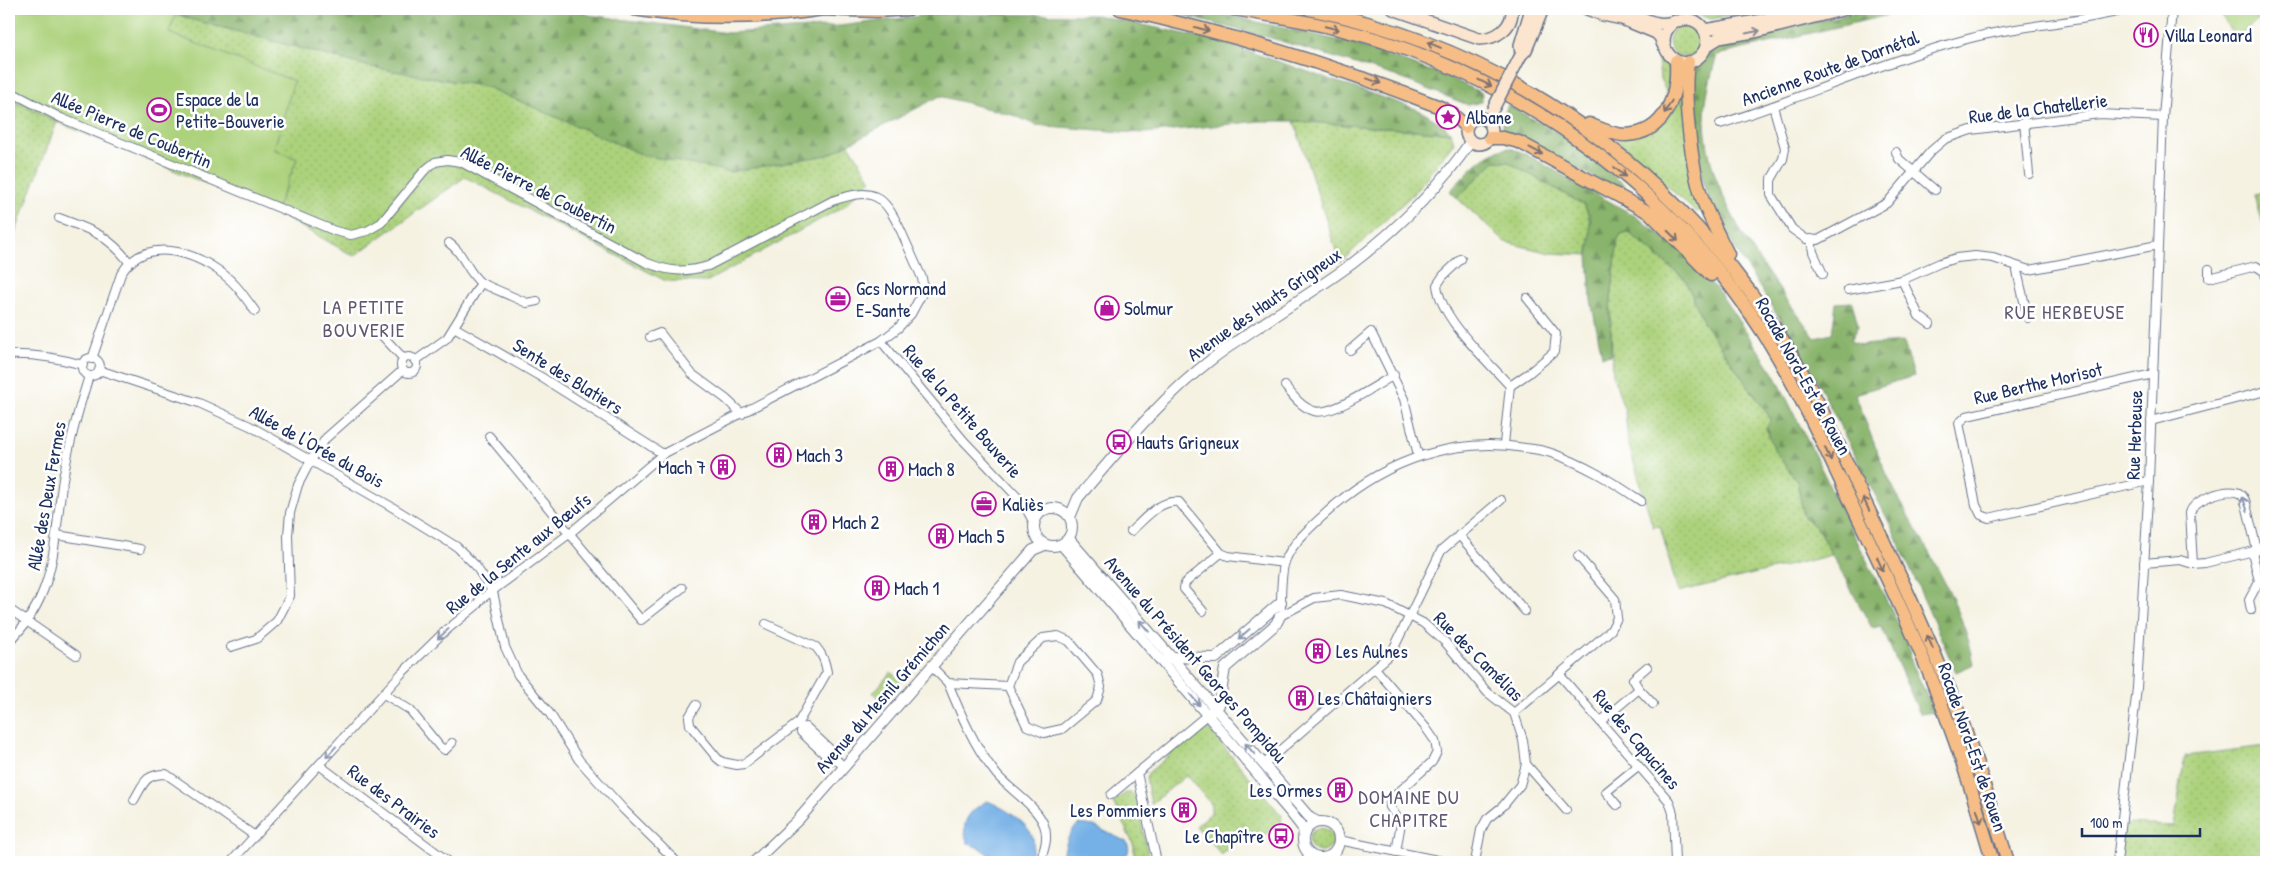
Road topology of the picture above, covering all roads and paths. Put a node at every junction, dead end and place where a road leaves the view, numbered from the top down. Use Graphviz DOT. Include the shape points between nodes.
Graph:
graph roads {
  1 [pos="634,9"];
  2 [pos="819,9"];
  3 [pos="823,9"];
  4 [pos="909,9"];
  5 [pos="1120,9"];
  6 [pos="1233,9"];
  7 [pos="1309,9"];
  8 [pos="1393,9"];
  9 [pos="1512,9"];
  10 [pos="1531,9"];
  11 [pos="1543,9"];
  12 [pos="1587,9"];
  13 [pos="1618,9"];
  14 [pos="1806,9"];
  15 [pos="1846,9"];
  16 [pos="2128,9"];
  17 [pos="2172,9"];
  18 [pos="1675,21"];
  19 [pos="1704,30"];
  20 [pos="1664,46"];
  21 [pos="1706,46"];
  22 [pos="1520,55"];
  23 [pos="1682,61"];
  24 [pos="9,91"];
  25 [pos="1773,106"];
  26 [pos="1489,115"];
  27 [pos="1570,116"];
  28 [pos="2163,117"];
  29 [pos="2024,122"];
  30 [pos="1720,124"];
  31 [pos="1466,127"];
  32 [pos="1490,138"];
  33 [pos="1471,141"];
  34 [pos="1896,152"];
  35 [pos="1914,172"];
  36 [pos="2028,174"];
  37 [pos="1935,190"];
  38 [pos="59,218"];
  39 [pos="1812,239"];
  40 [pos="449,243"];
  41 [pos="2158,245"];
  42 [pos="1461,259"];
  43 [pos="128,262"];
  44 [pos="2018,268"];
  45 [pos="2209,269"];
  46 [pos="1737,274"];
  47 [pos="1823,274"];
  48 [pos="922,278"];
  49 [pos="2266,278"];
  50 [pos="1902,280"];
  51 [pos="481,282"];
  52 [pos="1848,290"];
  53 [pos="1527,298"];
  54 [pos="537,301"];
  55 [pos="255,311"];
  56 [pos="2028,318"];
  57 [pos="1930,324"];
  58 [pos="454,327"];
  59 [pos="375,328"];
  60 [pos="1764,334"];
  61 [pos="650,337"];
  62 [pos="881,341"];
  63 [pos="1350,350"];
  64 [pos="9,355"];
  65 [pos="92,359"];
  66 [pos="404,359"];
  67 [pos="415,361"];
  68 [pos="83,365"];
  69 [pos="99,370"];
  70 [pos="403,370"];
  71 [pos="2153,374"];
  72 [pos="1394,375"];
  73 [pos="89,376"];
  74 [pos="1285,386"];
  75 [pos="1510,386"];
  76 [pos="2266,391"];
  77 [pos="742,414"];
  78 [pos="2151,421"];
  79 [pos="489,436"];
  80 [pos="1504,444"];
  81 [pos="662,454"];
  82 [pos="1418,455"];
  83 [pos="311,460"];
  84 [pos="2149,481"];
  85 [pos="1078,498"];
  86 [pos="1501,500"];
  87 [pos="1641,501"];
  88 [pos="1023,503"];
  89 [pos="1056,508"];
  90 [pos="1040,513"];
  91 [pos="1070,517"];
  92 [pos="1034,523"];
  93 [pos="1131,531"];
  94 [pos="569,534"];
  95 [pos="57,535"];
  96 [pos="1459,535"];
  97 [pos="1036,536"];
  98 [pos="1066,542"];
  99 [pos="1045,545"];
  100 [pos="2266,548"];
  101 [pos="140,549"];
  102 [pos="1033,550"];
  103 [pos="2254,551"];
  104 [pos="1221,553"];
  105 [pos="1578,556"];
  106 [pos="2144,563"];
  107 [pos="1284,564"];
  108 [pos="2193,564"];
  109 [pos="682,588"];
  110 [pos="493,592"];
  111 [pos="1281,602"];
  112 [pos="9,609"];
  113 [pos="2252,610"];
  114 [pos="1203,611"];
  115 [pos="1525,611"];
  116 [pos="1280,616"];
  117 [pos="1410,616"];
  118 [pos="26,621"];
  119 [pos="766,624"];
  120 [pos="9,642"];
  121 [pos="231,647"];
  122 [pos="76,655"];
  123 [pos="1216,658"];
  124 [pos="1167,660"];
  125 [pos="931,666"];
  126 [pos="1647,667"];
  127 [pos="1225,668"];
  128 [pos="1375,668"];
  129 [pos="1559,674"];
  130 [pos="948,683"];
  131 [pos="1008,686"];
  132 [pos="1639,689"];
  133 [pos="384,694"];
  134 [pos="1653,704"];
  135 [pos="696,705"];
  136 [pos="1212,712"];
  137 [pos="1514,713"];
  138 [pos="1601,721"];
  139 [pos="800,726"];
  140 [pos="452,743"];
  141 [pos="1264,764"];
  142 [pos="1526,764"];
  143 [pos="319,765"];
  144 [pos="1638,766"];
  145 [pos="844,767"];
  146 [pos="1137,773"];
  147 [pos="1111,795"];
  148 [pos="134,800"];
  149 [pos="1617,805"];
  150 [pos="1566,810"];
  151 [pos="1318,822"];
  152 [pos="1304,834"];
  153 [pos="255,836"];
  154 [pos="1338,840"];
  155 [pos="1396,852"];
  156 [pos="1307,858"];
  157 [pos="231,862"];
  158 [pos="450,862"];
  159 [pos="677,862"];
  160 [pos="754,862"];
  161 [pos="1040,862"];
  162 [pos="1155,862"];
  163 [pos="1447,862"];
  164 [pos="1475,862"];
  165 [pos="1675,862"];
  166 [pos="1993,862"];
  167 [pos="2008,862"];
  168 [pos="2117,862"];
  1 -- 2 [label="highway" via="726,18"];
  2 -- 3 [label="highway"];
  2 -- 4 [label="highway"];
  5 -- 31 [label="highway, one-way" via="1169,19 1371,80 1440,107"];
  6 -- 60 [label="highway, Rocade Nord-Est de Rouen, one-way" via="1312,23 1392,44 1482,81 1545,116 1605,159 1665,212 1710,262"];
  27 -- 7 [label="highway, Rocade Nord-Est de Rouen, one-way" via="1523,87 1454,54 1388,29"];
  8 -- 9 [label="main road" via="1478,39 1487,39 1504,30"];
  10 -- 22 [label="main road"];
  11 -- 22 [label="main road" via="1526,50"];
  12 -- 20 [label="main road" via="1656,33"];
  13 -- 18 [label="main road" via="1656,23"];
  14 -- 19 [label="main road"];
  21 -- 15 [label="main road, one-way" via="1719,38"];
  16 -- 25 [label="street, Ancienne Route de Darnétal" via="1996,32 1937,47"];
  17 -- 28 [label="street, Rue Herbeuse"];
  18 -- 19 [label="main road" via="1695,21"];
  18 -- 20 [label="main road" via="1665,32"];
  19 -- 21 [label="main road"];
  20 -- 23 [label="main road" via="1667,52"];
  21 -- 23 [label="main road" via="1700,57"];
  22 -- 26 [label="main road, bridge"];
  23 -- 27 [label="highway, one-way" via="1673,100 1661,118 1647,129 1626,135 1615,134"];
  23 -- 46 [label="highway" via="1697,180 1712,225"];
  24 -- 48 [label="street, Allée Pierre de Coubertin" via="61,118 335,232 351,235 381,223 424,171 435,162 447,160 461,162 665,270 688,271 708,266 832,201 865,194 880,199 890,208"];
  25 -- 30 [label="street, Ancienne Route de Darnétal"];
  25 -- 39 [label="street" via="1785,148 1783,159 1771,180 1771,195 1792,229"];
  26 -- 31 [label="main road" via="1474,118"];
  26 -- 32 [label="main road"];
  27 -- 46 [label="highway, Rocade Nord-Est de Rouen" via="1650,180 1693,222"];
  28 -- 29 [label="street, Rue de la Chatellerie" via="2100,114"];
  28 -- 41 [label="street, Rue Herbeuse"];
  29 -- 35 [label="street, Rue de la Chatellerie" via="1971,130 1945,139"];
  29 -- 36 [label="street"];
  31 -- 33 [label="main road" via="1466,135"];
  32 -- 33 [label="main road" via="1479,144"];
  32 -- 60 [label="highway, one-way" via="1519,142 1650,213 1701,263"];
  33 -- 85 [label="street, Avenue des Hauts Grigneux" via="1412,211 1384,238 1353,263 1212,359 1147,420"];
  34 -- 35 [label="street" via="1898,159"];
  35 -- 37 [label="street"];
  35 -- 39 [label="street, Rue de la Chatellerie" via="1887,202 1825,237"];
  38 -- 43 [label="street" via="99,233"];
  39 -- 47 [label="street" via="1812,252"];
  40 -- 51 [label="street"];
  41 -- 44 [label="street" via="2029,270"];
  41 -- 71 [label="street, Rue Herbeuse"];
  42 -- 75 [label="street" via="1437,285 1438,294 1454,322"];
  43 -- 55 [label="street" via="158,250 194,257 236,286"];
  43 -- 65 [label="street" via="117,284"];
  44 -- 50 [label="street" via="1993,258 1975,256 1940,263"];
  44 -- 56 [label="street"];
  45 -- 49 [label="street" via="2209,278 2256,266 2265,272"];
  167 -- 46 [label="highway, Rocade Nord-Est de Rouen, one-way" via="1962,721 1909,596 1814,396 1783,341"];
  48 -- 62 [label="street, Rue de la Sente aux Bœufs" via="924,290 911,314"];
  50 -- 52 [label="street"];
  50 -- 57 [label="street" via="1919,316"];
  51 -- 54 [label="street" via="527,303"];
  51 -- 58 [label="street"];
  53 -- 75 [label="street" via="1556,334 1554,352"];
  58 -- 67 [label="street" via="447,338"];
  58 -- 81 [label="street, Sente des Blatiers" via="541,377"];
  59 -- 66 [label="street"];
  60 -- 166 [label="highway, Rocade Nord-Est de Rouen, one-way" via="1816,430 1924,661 1955,742"];
  61 -- 77 [label="street" via="660,333 692,374"];
  62 -- 77 [label="street, Rue de la Sente aux Bœufs"];
  62 -- 88 [label="street, Rue de la Petite Bouverie" via="964,441"];
  63 -- 72 [label="street" via="1371,332"];
  64 -- 68 [label="street" via="28,354"];
  65 -- 68 [label="street"];
  65 -- 69 [label="street" via="99,364"];
  66 -- 67 [label="street" via="408,357"];
  66 -- 70 [label="street"];
  67 -- 70 [label="street" via="414,371"];
  68 -- 73 [label="street"];
  69 -- 73 [label="street"];
  69 -- 83 [label="street, Allée de l'Orée du Bois" via="199,403 250,426"];
  70 -- 83 [label="street" via="326,438"];
  71 -- 78 [label="street, Rue Herbeuse"];
  71 -- 84 [label="street, Rue Berthe Morisot" via="1966,416 1959,423 1976,505 1981,515 1989,518"];
  72 -- 74 [label="street" via="1331,410 1315,412 1301,404"];
  72 -- 82 [label="street" via="1404,399"];
  73 -- 95 [label="street, Allée des Deux Fermes" via="72,430"];
  75 -- 80 [label="street"];
  76 -- 78 [label="street"];
  77 -- 81 [label="street, Rue de la Sente aux Bœufs"];
  78 -- 84 [label="street, Rue Herbeuse"];
  79 -- 94 [label="street"];
  80 -- 82 [label="street" via="1448,448"];
  80 -- 87 [label="street" via="1550,452 1611,480"];
  81 -- 94 [label="street, Rue de la Sente aux Bœufs"];
  82 -- 107 [label="street" via="1353,490 1308,529"];
  83 -- 110 [label="street, Allée de l'Orée du Bois" via="457,548 475,565"];
  83 -- 121 [label="street" via="298,486 290,513 290,596 277,620 256,640"];
  84 -- 106 [label="street, Rue Herbeuse"];
  85 -- 89 [label="street, Avenue des Hauts Grigneux"];
  85 -- 91 [label="street, Avenue des Hauts Grigneux"];
  86 -- 96 [label="street"];
  88 -- 90 [label="street, Rue de la Petite Bouverie"];
  88 -- 92 [label="street, Rue de la Petite Bouverie"];
  89 -- 90 [label="street"];
  89 -- 91 [label="street"];
  90 -- 92 [label="street"];
  91 -- 98 [label="street" via="1072,533"];
  92 -- 97 [label="street"];
  93 -- 104 [label="street" via="1162,504 1170,500 1179,502"];
  94 -- 109 [label="street" via="641,620"];
  94 -- 110 [label="street, Rue de la Sente aux Bœufs"];
  95 -- 101 [label="street"];
  95 -- 118 [label="street, Allée des Deux Fermes" via="48,582"];
  96 -- 115 [label="street"];
  96 -- 117 [label="street" via="1441,552"];
  97 -- 99 [label="street"];
  97 -- 102 [label="street, Avenue du Mesnil Grémichon"];
  98 -- 99 [label="street"];
  98 -- 124 [label="street, Avenue du Président Georges Pompidou"];
  99 -- 102 [label="street, Avenue du Mesnil Grémichon"];
  100 -- 103 [label="street"];
  102 -- 125 [label="street, Avenue du Mesnil Grémichon"];
  103 -- 108 [label="street"];
  103 -- 108 [label="street, one-way" via="2245,500 2233,492 2201,499 2191,507"];
  103 -- 113 [label="street" via="2259,581 2249,600"];
  104 -- 107 [label="street"];
  104 -- 114 [label="street" via="1185,582 1184,589"];
  105 -- 129 [label="street" via="1615,599 1617,618 1611,630"];
  106 -- 108 [label="street" via="2180,560"];
  106 -- 168 [label="street, Rue Herbeuse" via="2137,688"];
  107 -- 111 [label="street"];
  110 -- 133 [label="street, Rue de la Sente aux Bœufs, one-way" via="443,633"];
  110 -- 159 [label="street" via="505,647 518,675 550,714 579,760"];
  111 -- 116 [label="street"];
  111 -- 123 [label="street, one-way"];
  112 -- 118 [label="street"];
  116 -- 117 [label="street, Rue des Camélias" via="1314,598 1342,595 1386,604"];
  116 -- 127 [label="street, Rue des Camélias" via="1276,624"];
  117 -- 128 [label="street" via="1391,654"];
  117 -- 137 [label="street, Rue des Camélias" via="1445,642 1487,692"];
  118 -- 120 [label="street, Allée des Deux Fermes"];
  118 -- 122 [label="street"];
  119 -- 139 [label="street" via="816,647 825,662 827,672"];
  123 -- 124 [label="street"];
  123 -- 127 [label="street"];
  124 -- 136 [label="street, Avenue du Président Georges Pompidou"];
  125 -- 130 [label="street"];
  125 -- 145 [label="street, Avenue du Mesnil Grémichon"];
  126 -- 132 [label="street" via="1633,679"];
  127 -- 136 [label="street" via="1220,706"];
  128 -- 141 [label="street"];
  128 -- 155 [label="street" via="1426,728 1435,741 1437,752 1432,762 1390,800 1390,807 1401,823"];
  129 -- 137 [label="street"];
  129 -- 138 [label="street, Rue des Capucines"];
  130 -- 131 [label="street"];
  130 -- 161 [label="street" via="987,762 1044,825 1047,842"];
  131 -- 131 [label="street" via="1027,726 1044,733 1062,729 1096,700 1101,687 1098,676 1069,641 1058,636 1043,638 1016,662"];
  132 -- 134 [label="street"];
  132 -- 138 [label="street"];
  133 -- 140 [label="street" via="410,710 440,747 445,750"];
  133 -- 143 [label="street, Rue de la Sente aux Bœufs, one-way"];
  135 -- 139 [label="street" via="689,717 690,725 717,758 729,765 744,764"];
  141 -- 136 [label="street, Avenue du Président Georges Pompidou, one-way"];
  136 -- 146 [label="street"];
  136 -- 152 [label="street, Avenue du Président Georges Pompidou" via="1302,827"];
  137 -- 142 [label="street, Rue des Camélias" via="1523,740"];
  138 -- 144 [label="street, Rue des Capucines"];
  139 -- 145 [label="street" via="806,727 836,754 835,758"];
  141 -- 151 [label="street, Avenue du Président Georges Pompidou" via="1310,818"];
  142 -- 150 [label="street"];
  142 -- 164 [label="street, Rue des Camélias" via="1520,785 1487,819 1481,830"];
  143 -- 153 [label="street, Rue de la Sente aux Bœufs"];
  143 -- 158 [label="street, Rue des Prairies"];
  144 -- 149 [label="street" via="1606,792"];
  144 -- 165 [label="street, Rue des Capucines" via="1669,801 1673,813"];
  145 -- 160 [label="street, Avenue du Mesnil Grémichon" via="798,820"];
  146 -- 147 [label="street"];
  146 -- 162 [label="street"];
  148 -- 153 [label="street" via="146,779 154,774 166,774"];
  151 -- 152 [label="street"];
  151 -- 154 [label="street" via="1330,825 1338,834"];
  152 -- 156 [label="street"];
  153 -- 157 [label="street, Rue de la Sente aux Bœufs"];
  154 -- 155 [label="street"];
  154 -- 156 [label="street" via="1334,852 1328,856"];
  155 -- 163 [label="street"];
}
